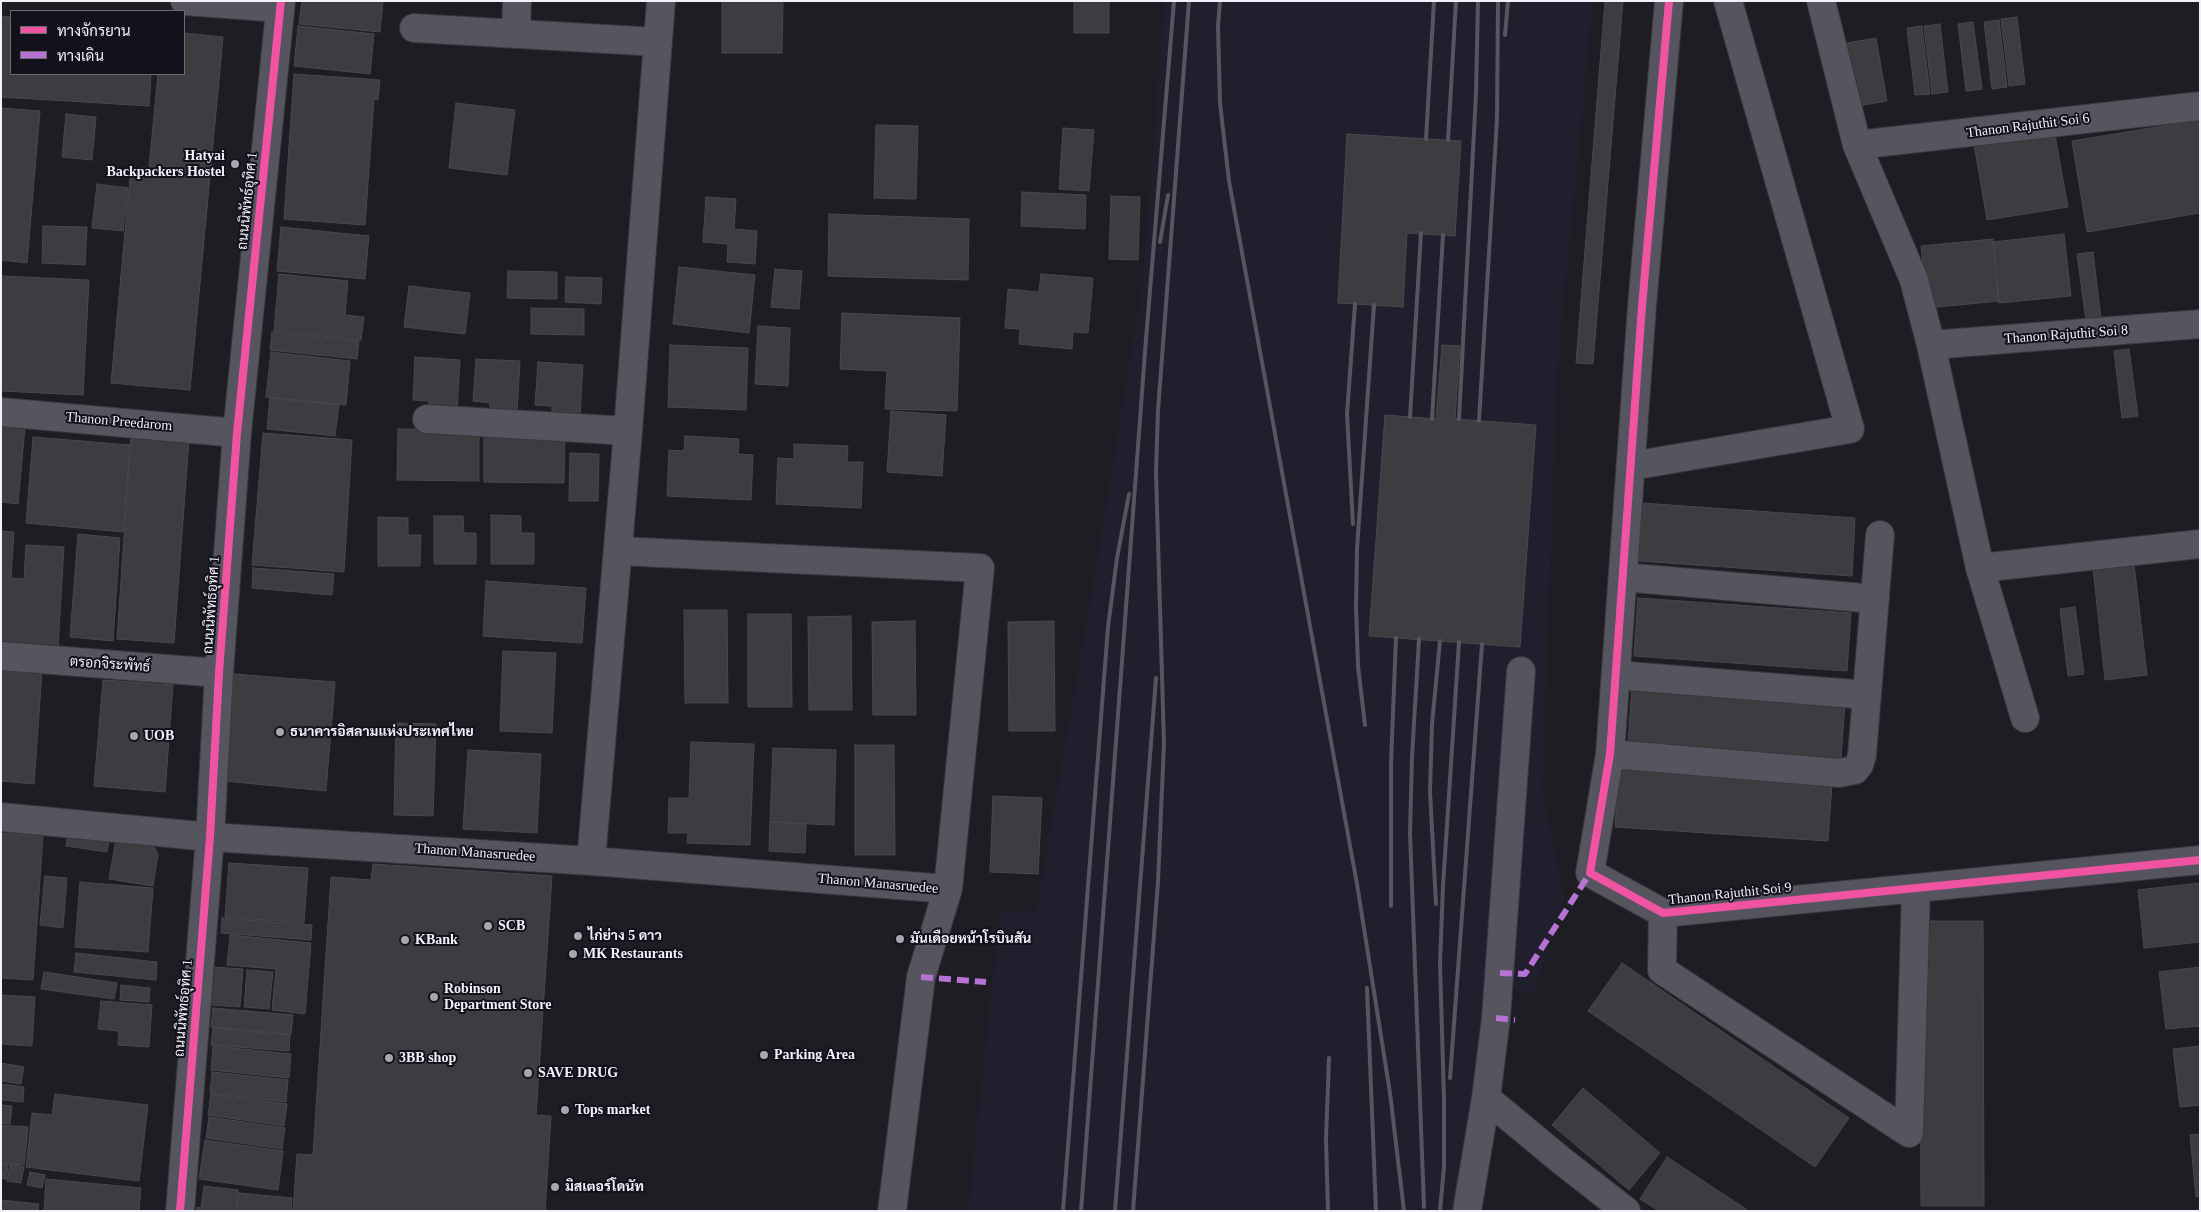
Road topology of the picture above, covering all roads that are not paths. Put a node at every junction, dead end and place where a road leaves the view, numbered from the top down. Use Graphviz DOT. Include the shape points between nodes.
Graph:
graph roads {
  1 [pos="185,1"];
  2 [pos="518,1"];
  3 [pos="661,1"];
  4 [pos="1669,1"];
  5 [pos="1728,1"];
  6 [pos="1820,1"];
  7 [pos="281,5"];
  8 [pos="414,28"];
  9 [pos="516,33"];
  10 [pos="658,42"];
  11 [pos="2200,106"];
  12 [pos="1857,146"];
  13 [pos="2200,324"];
  14 [pos="1931,345"];
  15 [pos="1,412"];
  16 [pos="428,419"];
  17 [pos="628,431"];
  18 [pos="238,433"];
  19 [pos="1631,466"];
  20 [pos="1880,535"];
  21 [pos="2200,544"];
  22 [pos="618,551"];
  23 [pos="1980,568"];
  24 [pos="1623,577"];
  25 [pos="1875,599"];
  26 [pos="1,656"];
  27 [pos="1521,671"];
  28 [pos="219,673"];
  29 [pos="1616,675"];
  30 [pos="1867,695"];
  31 [pos="2025,718"];
  32 [pos="1610,754"];
  33 [pos="1,817"];
  34 [pos="210,836"];
  35 [pos="2200,860"];
  36 [pos="591,861"];
  37 [pos="1916,888"];
  38 [pos="948,889"];
  39 [pos="1663,913"];
  40 [pos="1486,1098"];
  41 [pos="180,1211"];
  42 [pos="892,1211"];
  43 [pos="1467,1211"];
  44 [pos="1626,1211"];
  1 -- 7 [label="street"];
  2 -- 9 [label="street"];
  3 -- 10 [label="street"];
  4 -- 19 [label="street, Thanon Rajuthit Soi 9"];
  5 -- 19 [label="street" via="1850,429"];
  6 -- 12 [label="street"];
  7 -- 18 [label="street, ถนนนิพัทธ์อุทิศ 1"];
  8 -- 9 [label="street"];
  9 -- 10 [label="street"];
  10 -- 17 [label="street"];
  11 -- 12 [label="street, Thanon Rajuthit Soi 6"];
  12 -- 14 [label="street" via="1914,280"];
  13 -- 14 [label="street, Thanon Rajuthit Soi 8"];
  14 -- 23 [label="street"];
  15 -- 18 [label="street, Thanon Preedarom"];
  16 -- 17 [label="street"];
  17 -- 22 [label="street"];
  18 -- 28 [label="street, ถนนนิพัทธ์อุทิศ 1"];
  19 -- 24 [label="street, Thanon Rajuthit Soi 9"];
  20 -- 25 [label="street"];
  21 -- 23 [label="street"];
  22 -- 36 [label="street"];
  22 -- 38 [label="street" via="980,568"];
  23 -- 31 [label="street"];
  24 -- 25 [label="street"];
  24 -- 29 [label="street, Thanon Rajuthit Soi 9"];
  25 -- 30 [label="street"];
  26 -- 28 [label="street, ตรอกจิระพัทธ์"];
  27 -- 40 [label="street" via="1496,1018"];
  28 -- 34 [label="street, ถนนนิพัทธ์อุทิศ 1"];
  29 -- 30 [label="street"];
  29 -- 32 [label="street, Thanon Rajuthit Soi 9"];
  30 -- 32 [label="street" via="1862,755 1855,770 1847,772"];
  32 -- 39 [label="street, Thanon Rajuthit Soi 9" via="1590,873"];
  33 -- 34 [label="street, Thanon Manasruedee"];
  34 -- 36 [label="street, Thanon Manasruedee"];
  34 -- 41 [label="street, ถนนนิพัทธ์อุทิศ 1"];
  35 -- 37 [label="street, Thanon Rajuthit Soi 9"];
  36 -- 38 [label="street, Thanon Manasruedee"];
  37 -- 39 [label="street, Thanon Rajuthit Soi 9"];
  37 -- 39 [label="street" via="1909,1133 1662,970"];
  38 -- 42 [label="street" via="921,977"];
  40 -- 43 [label="street"];
  40 -- 44 [label="street"];
}
